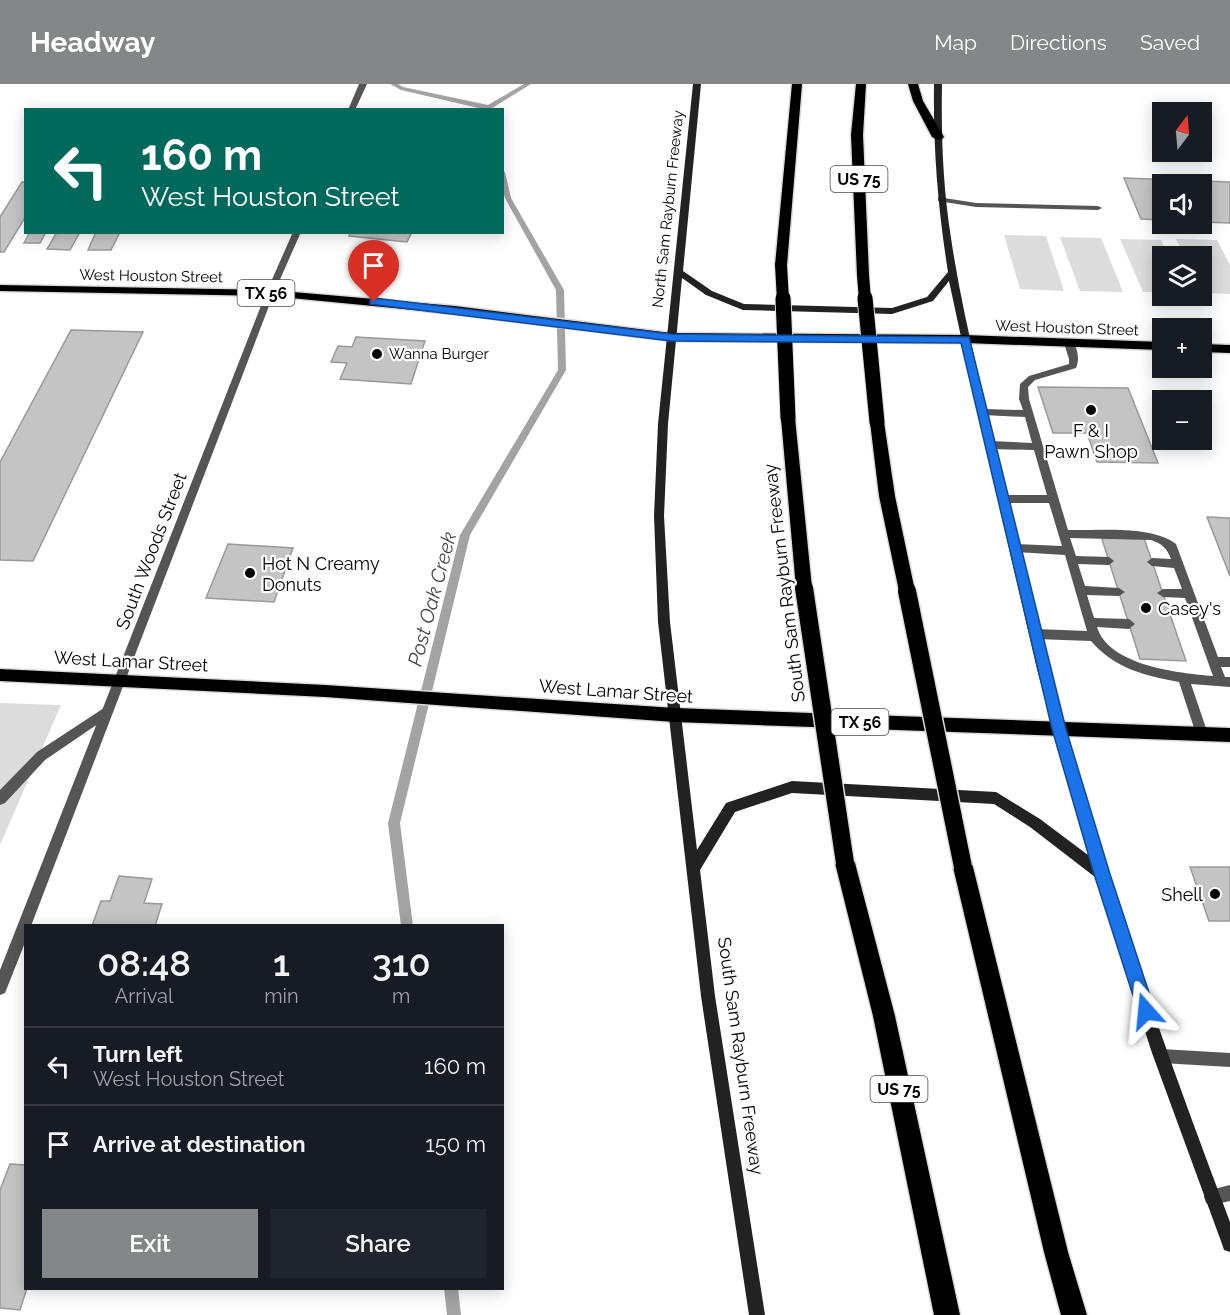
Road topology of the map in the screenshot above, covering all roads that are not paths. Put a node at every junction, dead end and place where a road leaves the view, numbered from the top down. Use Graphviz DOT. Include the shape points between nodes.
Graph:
graph roads {
  1 [pos="363,84"];
  2 [pos="697,84"];
  3 [pos="797,84"];
  4 [pos="861,84"];
  5 [pos="913,84"];
  6 [pos="938,84"];
  7 [pos="352,108"];
  8 [pos="938,137"];
  9 [pos="941,199"];
  10 [pos="1098,208"];
  11 [pos="296,234"];
  12 [pos="677,271"];
  13 [pos="952,273"];
  14 [pos="0,288"];
  15 [pos="270,293"];
  16 [pos="671,337"];
  17 [pos="965,339"];
  18 [pos="1069,343"];
  19 [pos="1152,346"];
  20 [pos="1212,348"];
  21 [pos="1230,349"];
  22 [pos="983,412"];
  23 [pos="1028,414"];
  24 [pos="991,445"];
  25 [pos="1038,447"];
  26 [pos="1004,499"];
  27 [pos="1053,499"];
  28 [pos="1063,534"];
  29 [pos="1015,548"];
  30 [pos="1070,555"];
  31 [pos="1109,561"];
  32 [pos="1152,562"];
  33 [pos="1177,564"];
  34 [pos="1080,590"];
  35 [pos="1119,592"];
  36 [pos="1163,593"];
  37 [pos="1189,594"];
  38 [pos="1090,622"];
  39 [pos="1129,624"];
  40 [pos="1036,634"];
  41 [pos="1094,636"];
  42 [pos="1214,662"];
  43 [pos="1230,663"];
  44 [pos="0,675"];
  45 [pos="121,679"];
  46 [pos="1184,680"];
  47 [pos="1225,682"];
  48 [pos="107,711"];
  49 [pos="675,715"];
  50 [pos="1059,729"];
  51 [pos="1202,734"];
  52 [pos="1230,735"];
  53 [pos="0,800"];
  54 [pos="693,869"];
  55 [pos="1102,874"];
  56 [pos="25,924"];
  57 [pos="24,926"];
  58 [pos="0,988"];
  59 [pos="1161,1056"];
  60 [pos="1230,1060"];
  61 [pos="1230,1193"];
  62 [pos="1212,1197"];
  63 [pos="1230,1244"];
  64 [pos="757,1315"];
  65 [pos="947,1315"];
  66 [pos="1074,1315"];
  1 -- 7 [label="street"];
  2 -- 12 [label="main road, North Sam Rayburn Freeway"];
  3 -- 65 [label="highway, South Sam Rayburn Freeway / US 75, bridge" via="781,265 788,418 804,588 845,863 884,1016"];
  4 -- 66 [label="highway, US 75, bridge" via="857,135 863,275 887,496 963,867"];
  5 -- 8 [label="highway"];
  6 -- 8 [label="main road"];
  8 -- 9 [label="main road"];
  9 -- 10 [label="street" via="976,205"];
  9 -- 13 [label="main road"];
  11 -- 15 [label="street, South Woods Street"];
  12 -- 13 [label="main road" via="709,293 743,307 892,311 930,299"];
  12 -- 16 [label="main road, North Sam Rayburn Freeway"];
  13 -- 17 [label="main road"];
  14 -- 15 [label="main road, West Houston Street / TX 56"];
  15 -- 16 [label="main road, West Houston Street / TX 56"];
  15 -- 45 [label="street, South Woods Street"];
  16 -- 17 [label="main road, West Houston Street / TX 56"];
  16 -- 49 [label="main road, South Sam Rayburn Freeway" via="659,516 664,622"];
  17 -- 18 [label="main road, West Houston Street / TX 56"];
  17 -- 22 [label="main road"];
  18 -- 19 [label="main road, West Houston Street / TX 56"];
  18 -- 23 [label="street" via="1073,366 1032,378 1023,386"];
  20 -- 21 [label="main road"];
  22 -- 23 [label="street"];
  22 -- 24 [label="main road"];
  23 -- 25 [label="street"];
  24 -- 25 [label="street"];
  24 -- 26 [label="main road"];
  25 -- 27 [label="street"];
  26 -- 27 [label="street"];
  26 -- 29 [label="main road"];
  27 -- 28 [label="street"];
  28 -- 30 [label="street"];
  28 -- 33 [label="street" via="1151,536 1172,547"];
  29 -- 30 [label="street"];
  29 -- 40 [label="main road"];
  30 -- 31 [label="street"];
  30 -- 34 [label="street"];
  32 -- 33 [label="street"];
  33 -- 37 [label="street"];
  34 -- 35 [label="street"];
  34 -- 38 [label="street"];
  36 -- 37 [label="street"];
  37 -- 42 [label="street"];
  38 -- 39 [label="street"];
  38 -- 41 [label="street"];
  40 -- 41 [label="street"];
  40 -- 50 [label="main road"];
  41 -- 46 [label="street" via="1119,658"];
  42 -- 43 [label="street"];
  42 -- 47 [label="street"];
  44 -- 45 [label="main road, West Lamar Street / TX 56"];
  45 -- 48 [label="street, South Woods Street"];
  45 -- 49 [label="main road, West Lamar Street / TX 56"];
  46 -- 47 [label="street"];
  46 -- 51 [label="street"];
  48 -- 53 [label="street" via="41,756"];
  48 -- 56 [label="street, South Woods Street"];
  49 -- 50 [label="main road, West Lamar Street / TX 56"];
  49 -- 54 [label="main road, South Sam Rayburn Freeway"];
  50 -- 51 [label="main road, West Lamar Street / TX 56"];
  50 -- 55 [label="main road"];
  51 -- 52 [label="main road, West Lamar Street / TX 56"];
  54 -- 55 [label="main road" via="731,807 792,787 996,798"];
  54 -- 64 [label="main road, South Sam Rayburn Freeway" via="708,996"];
  55 -- 59 [label="main road"];
  57 -- 58 [label="street, South Woods Street"];
  59 -- 60 [label="street"];
  59 -- 62 [label="main road"];
  61 -- 62 [label="street"];
  62 -- 63 [label="main road"];
}
